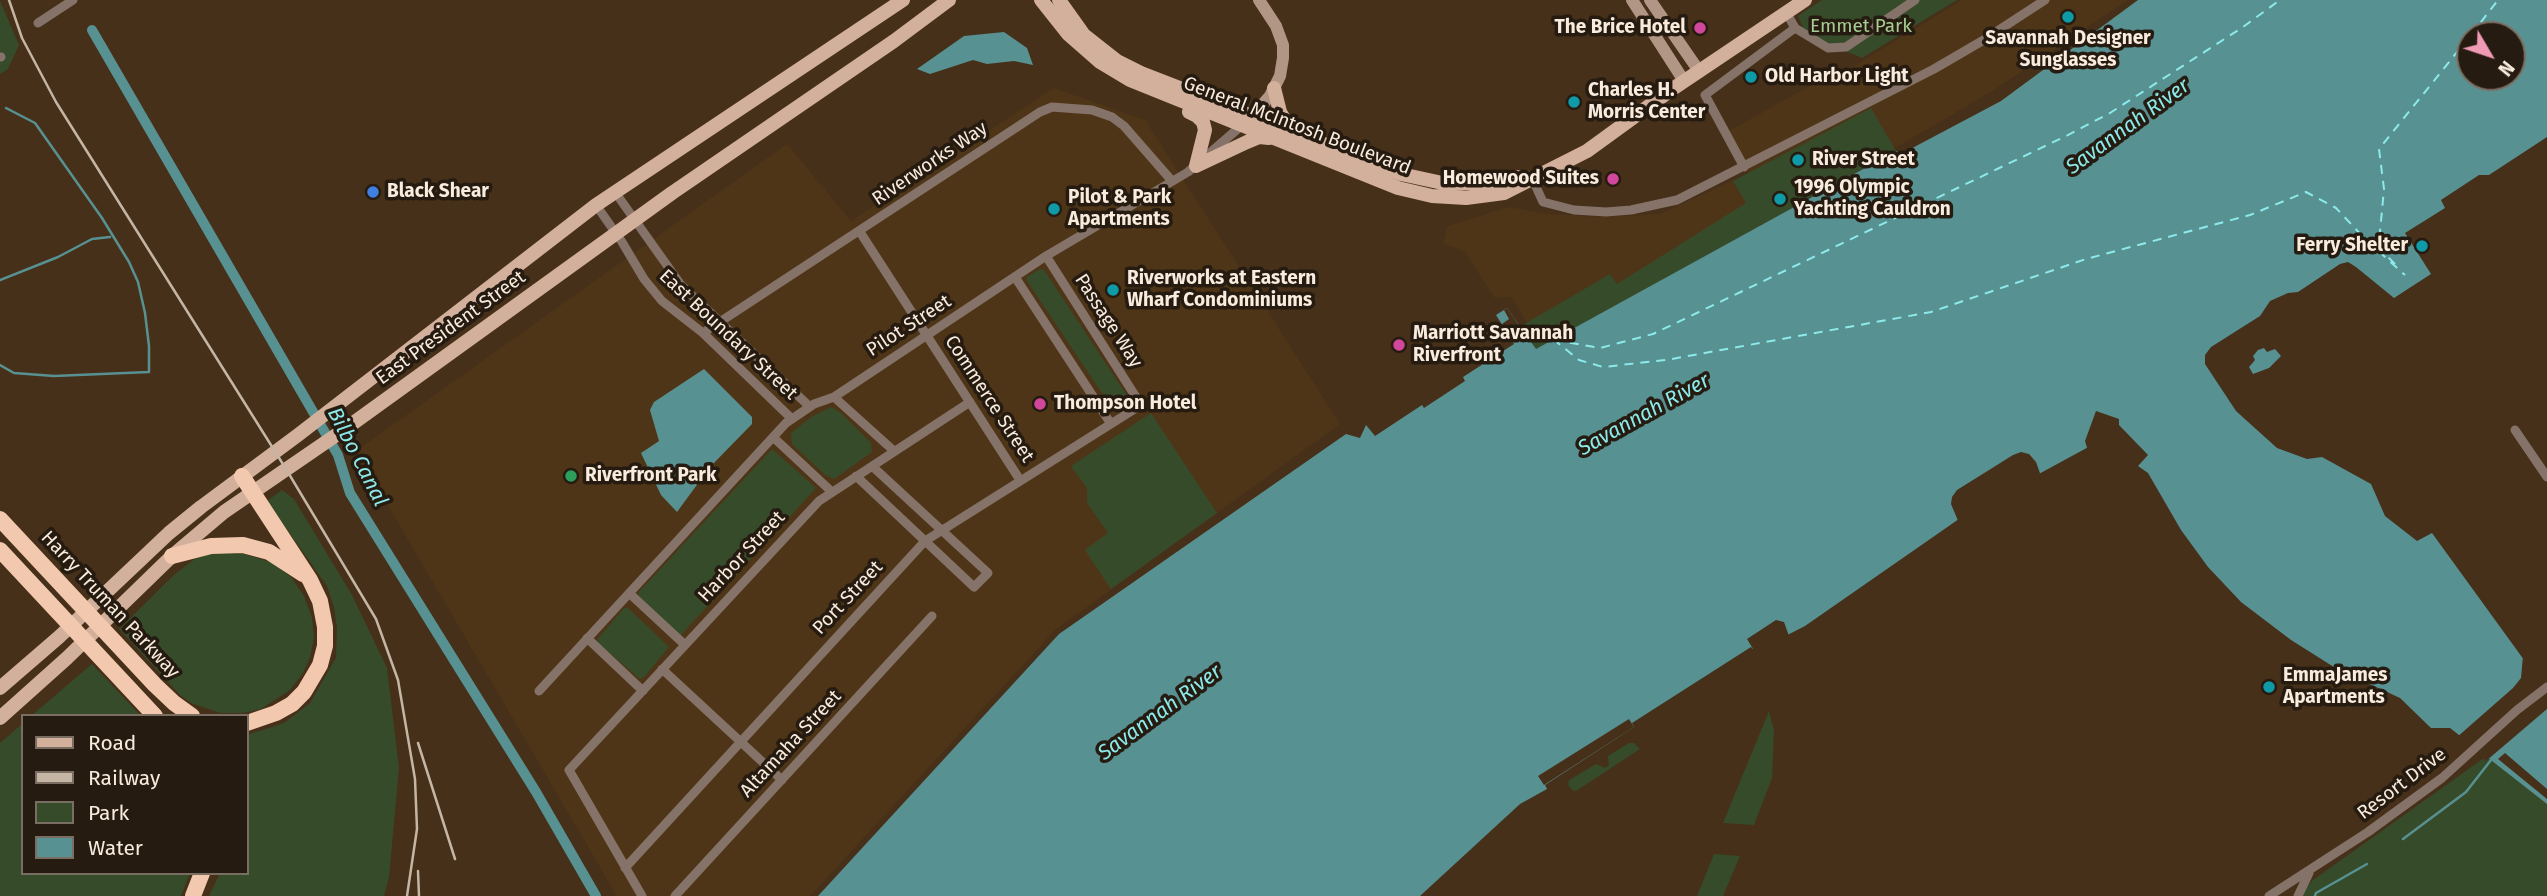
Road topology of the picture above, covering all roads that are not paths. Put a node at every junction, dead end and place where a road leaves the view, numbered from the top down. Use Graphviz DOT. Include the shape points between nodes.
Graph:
graph roads {
  1 [pos="73,0"];
  2 [pos="903,0"];
  3 [pos="950,0"];
  4 [pos="1041,0"];
  5 [pos="1059,0"];
  6 [pos="1259,0"];
  7 [pos="1632,0"];
  8 [pos="1650,0"];
  9 [pos="1805,0"];
  10 [pos="1915,0"];
  11 [pos="2045,0"];
  12 [pos="1786,12"];
  13 [pos="38,23"];
  14 [pos="1795,28"];
  15 [pos="1699,71"];
  16 [pos="1130,80"];
  17 [pos="1684,81"];
  18 [pos="1274,88"];
  19 [pos="1253,117"];
  20 [pos="1241,126"];
  21 [pos="1291,131"];
  22 [pos="1270,138"];
  23 [pos="1196,166"];
  24 [pos="1744,167"];
  25 [pos="1532,178"];
  26 [pos="1172,181"];
  27 [pos="615,192"];
  28 [pos="596,205"];
  29 [pos="635,219"];
  30 [pos="860,232"];
  31 [pos="615,233"];
  32 [pos="1046,256"];
  33 [pos="1015,277"];
  34 [pos="719,322"];
  35 [pos="703,334"];
  36 [pos="927,336"];
  37 [pos="834,397"];
  38 [pos="970,402"];
  39 [pos="1141,405"];
  40 [pos="810,407"];
  41 [pos="792,419"];
  42 [pos="1111,424"];
  43 [pos="2515,430"];
  44 [pos="772,438"];
  45 [pos="894,451"];
  46 [pos="872,466"];
  47 [pos="242,476"];
  48 [pos="856,476"];
  49 [pos="2547,477"];
  50 [pos="1020,480"];
  51 [pos="832,492"];
  52 [pos="252,493"];
  53 [pos="0,519"];
  54 [pos="941,531"];
  55 [pos="925,541"];
  56 [pos="0,550"];
  57 [pos="172,556"];
  58 [pos="310,580"];
  59 [pos="629,593"];
  60 [pos="932,616"];
  61 [pos="587,638"];
  62 [pos="684,644"];
  63 [pos="662,669"];
  64 [pos="2547,687"];
  65 [pos="0,688"];
  66 [pos="539,691"];
  67 [pos="643,691"];
  68 [pos="153,714"];
  69 [pos="189,714"];
  70 [pos="0,718"];
  71 [pos="248,723"];
  72 [pos="741,742"];
  73 [pos="782,780"];
  74 [pos="625,868"];
  75 [pos="2313,868"];
  76 [pos="201,875"];
  77 [pos="2280,893"];
  78 [pos="193,896"];
  79 [pos="642,896"];
  80 [pos="675,896"];
  81 [pos="2269,896"];
  82 [pos="2298,896"];
  1 -- 13 [label="street"];
  2 -- 27 [label="main road, East President Street"];
  3 -- 29 [label="main road, East President Street"];
  4 -- 16 [label="main road, General McIntosh Boulevard" via="1068,34"];
  5 -- 19 [label="main road, General McIntosh Boulevard" via="1084,34 1117,61"];
  6 -- 18 [label="main road" via="1283,45"];
  7 -- 17 [label="main road"];
  8 -- 15 [label="main road"];
  9 -- 12 [label="main road, General McIntosh Boulevard"];
  10 -- 14 [label="street" via="1846,47 1828,48"];
  11 -- 24 [label="street" via="1934,69"];
  12 -- 14 [label="street"];
  12 -- 15 [label="main road, General McIntosh Boulevard"];
  14 -- 24 [label="street" via="1705,95"];
  15 -- 17 [label="main road, General McIntosh Boulevard"];
  16 -- 20 [label="main road, General McIntosh Boulevard"];
  16 -- 23 [label="main road" via="1155,99 1203,122 1204,138"];
  17 -- 25 [label="main road, General McIntosh Boulevard" via="1587,151"];
  18 -- 19 [label="main road"];
  18 -- 21 [label="main road"];
  19 -- 20 [label="main road"];
  19 -- 21 [label="main road, General McIntosh Boulevard"];
  20 -- 22 [label="main road, General McIntosh Boulevard"];
  20 -- 23 [label="street, Pilot Street"];
  21 -- 25 [label="main road, General McIntosh Boulevard" via="1435,183"];
  22 -- 23 [label="main road" via="1259,137"];
  22 -- 25 [label="main road, General McIntosh Boulevard" via="1398,188 1432,196 1504,193"];
  23 -- 26 [label="street, Pilot Street"];
  24 -- 25 [label="street" via="1677,200 1617,212 1548,204"];
  26 -- 30 [label="street, Riverworks Way" via="1112,117 1092,110 1052,107"];
  26 -- 32 [label="street, Pilot Street"];
  27 -- 28 [label="main road, East President Street"];
  27 -- 29 [label="street, East Boundary Street"];
  28 -- 31 [label="street, East Boundary Street"];
  28 -- 47 [label="main road, East President Street"];
  29 -- 31 [label="main road, East President Street"];
  29 -- 34 [label="street, East Boundary Street" via="673,275"];
  30 -- 34 [label="street, Riverworks Way"];
  30 -- 36 [label="street, Commerce Street"];
  31 -- 35 [label="street, East Boundary Street" via="662,301"];
  31 -- 52 [label="main road, East President Street"];
  32 -- 33 [label="street, Pilot Street"];
  32 -- 39 [label="street, Passage Way"];
  33 -- 36 [label="street, Pilot Street"];
  33 -- 42 [label="street"];
  34 -- 35 [label="street, Riverworks Way"];
  34 -- 40 [label="street, East Boundary Street"];
  35 -- 41 [label="street, East Boundary Street"];
  36 -- 37 [label="street, Pilot Street"];
  36 -- 38 [label="street, Commerce Street"];
  37 -- 40 [label="street, Pilot Street"];
  37 -- 45 [label="street"];
  38 -- 45 [label="street, Harbor Street"];
  38 -- 50 [label="street, Commerce Street"];
  39 -- 42 [label="street, Port Street"];
  40 -- 41 [label="street, Pilot Street"];
  41 -- 44 [label="street, Pilot Street"];
  42 -- 50 [label="street, Port Street"];
  43 -- 49 [label="street"];
  44 -- 51 [label="street"];
  44 -- 59 [label="street, Pilot Street"];
  45 -- 46 [label="street, Harbor Street"];
  46 -- 48 [label="street, Harbor Street"];
  46 -- 54 [label="street"];
  47 -- 52 [label="highway"];
  47 -- 65 [label="main road, East President Street" via="169,533"];
  48 -- 51 [label="street, Harbor Street"];
  48 -- 55 [label="street"];
  50 -- 54 [label="street, Port Street"];
  51 -- 62 [label="street, Harbor Street" via="818,501"];
  52 -- 57 [label="main road, East President Street"];
  52 -- 58 [label="highway"];
  53 -- 69 [label="highway, Harry Truman Parkway, bridge" via="155,685"];
  54 -- 55 [label="street, Port Street"];
  54 -- 55 [label="street" via="988,573 974,587"];
  55 -- 72 [label="street, Port Street"];
  56 -- 68 [label="highway, bridge"];
  57 -- 58 [label="highway" via="211,546 250,546 282,559"];
  57 -- 70 [label="main road, East President Street"];
  58 -- 71 [label="highway" via="325,627 317,673 292,704"];
  59 -- 61 [label="street, Pilot Street"];
  59 -- 62 [label="street"];
  60 -- 73 [label="street, Altamaha Street"];
  61 -- 66 [label="street, Pilot Street"];
  61 -- 67 [label="street"];
  62 -- 63 [label="street, Harbor Street"];
  63 -- 67 [label="street, Harbor Street"];
  63 -- 72 [label="street"];
  64 -- 75 [label="street, Resort Drive" via="2442,778"];
  67 -- 74 [label="street, Harbor Street" via="569,770"];
  72 -- 73 [label="street"];
  72 -- 74 [label="street, Port Street"];
  73 -- 80 [label="street, Altamaha Street"];
  74 -- 79 [label="street"];
  75 -- 77 [label="street, Resort Drive"];
  75 -- 82 [label="street"];
  76 -- 78 [label="highway"];
  77 -- 81 [label="street, Resort Drive"];
}
